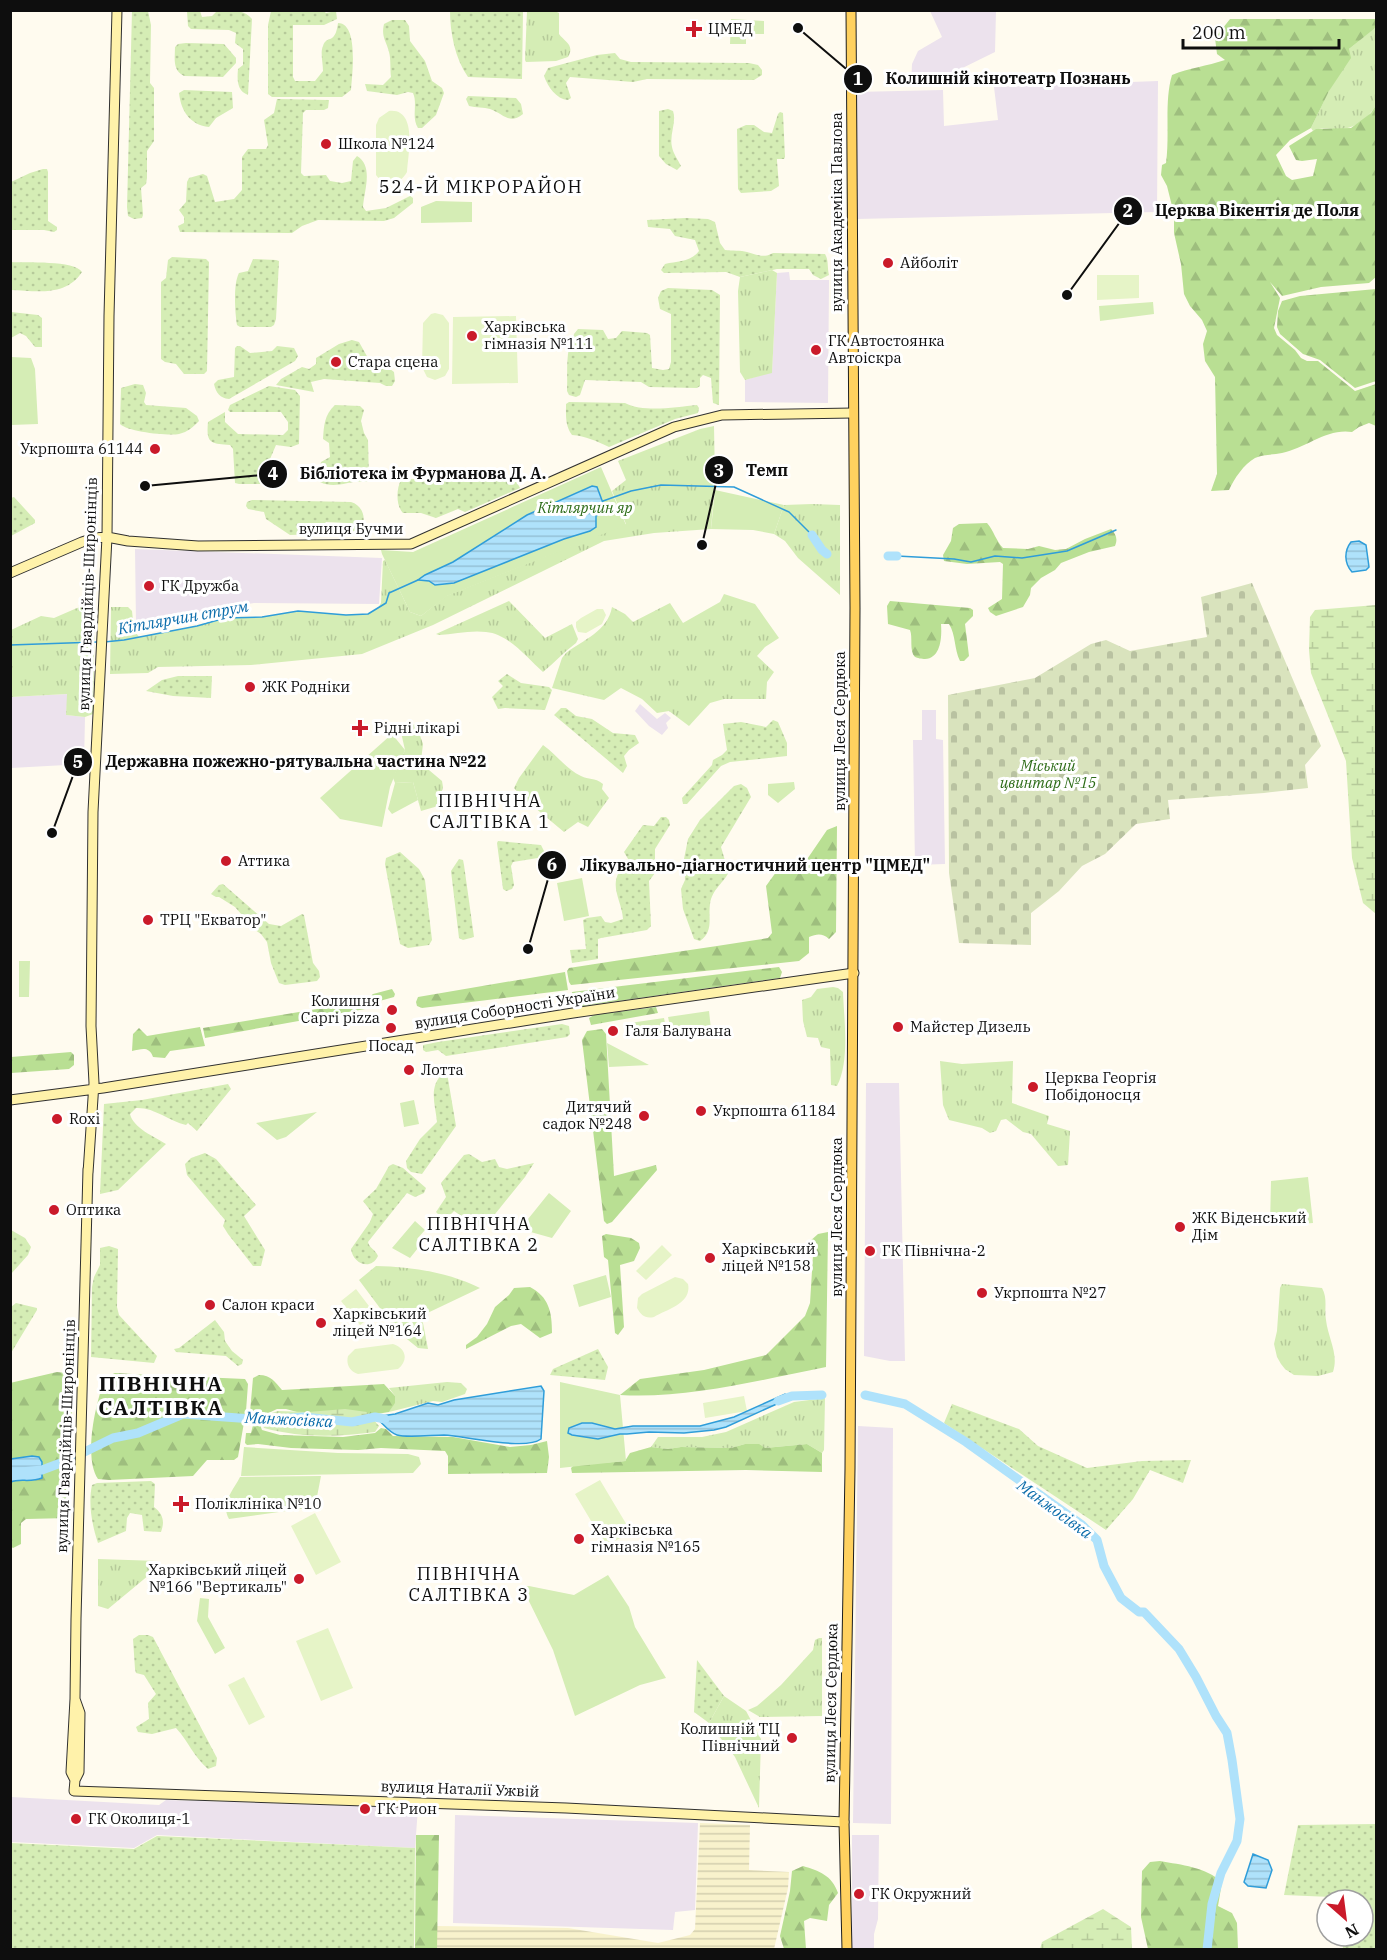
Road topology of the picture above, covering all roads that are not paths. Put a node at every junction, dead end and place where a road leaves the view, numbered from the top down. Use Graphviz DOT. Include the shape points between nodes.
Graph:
graph roads {
  1 [pos="117,10"];
  2 [pos="851,10"];
  3 [pos="853,413"];
  4 [pos="106,537"];
  5 [pos="10,573"];
  6 [pos="854,973"];
  7 [pos="90,1087"];
  8 [pos="10,1099"];
  9 [pos="75,1785"];
  10 [pos="844,1822"];
  11 [pos="847,1950"];
  1 -- 4 [label="main road, вулиця Гвардійців-Широнінців"];
  2 -- 3 [label="main road, вулиця Академіка Павлова"];
  3 -- 4 [label="main road, вулиця Бучми" via="722,415 674,427 411,544 198,546"];
  3 -- 6 [label="main road, вулиця Леся Сердюка"];
  4 -- 5 [label="main road, вулиця Бучми" via="82,542"];
  4 -- 7 [label="main road, вулиця Гвардійців-Широнінців" via="93,812"];
  6 -- 7 [label="main road, вулиця Соборності України"];
  6 -- 10 [label="main road, вулиця Леся Сердюка"];
  7 -- 8 [label="main road, вулиця Соборності України"];
  7 -- 9 [label="main road, вулиця Гвардійців-Широнінців" via="75,1699 80,1713 79,1772"];
  9 -- 10 [label="main road, вулиця Наталії Ужвій"];
  10 -- 11 [label="main road, вулиця Леся Сердюка"];
}
